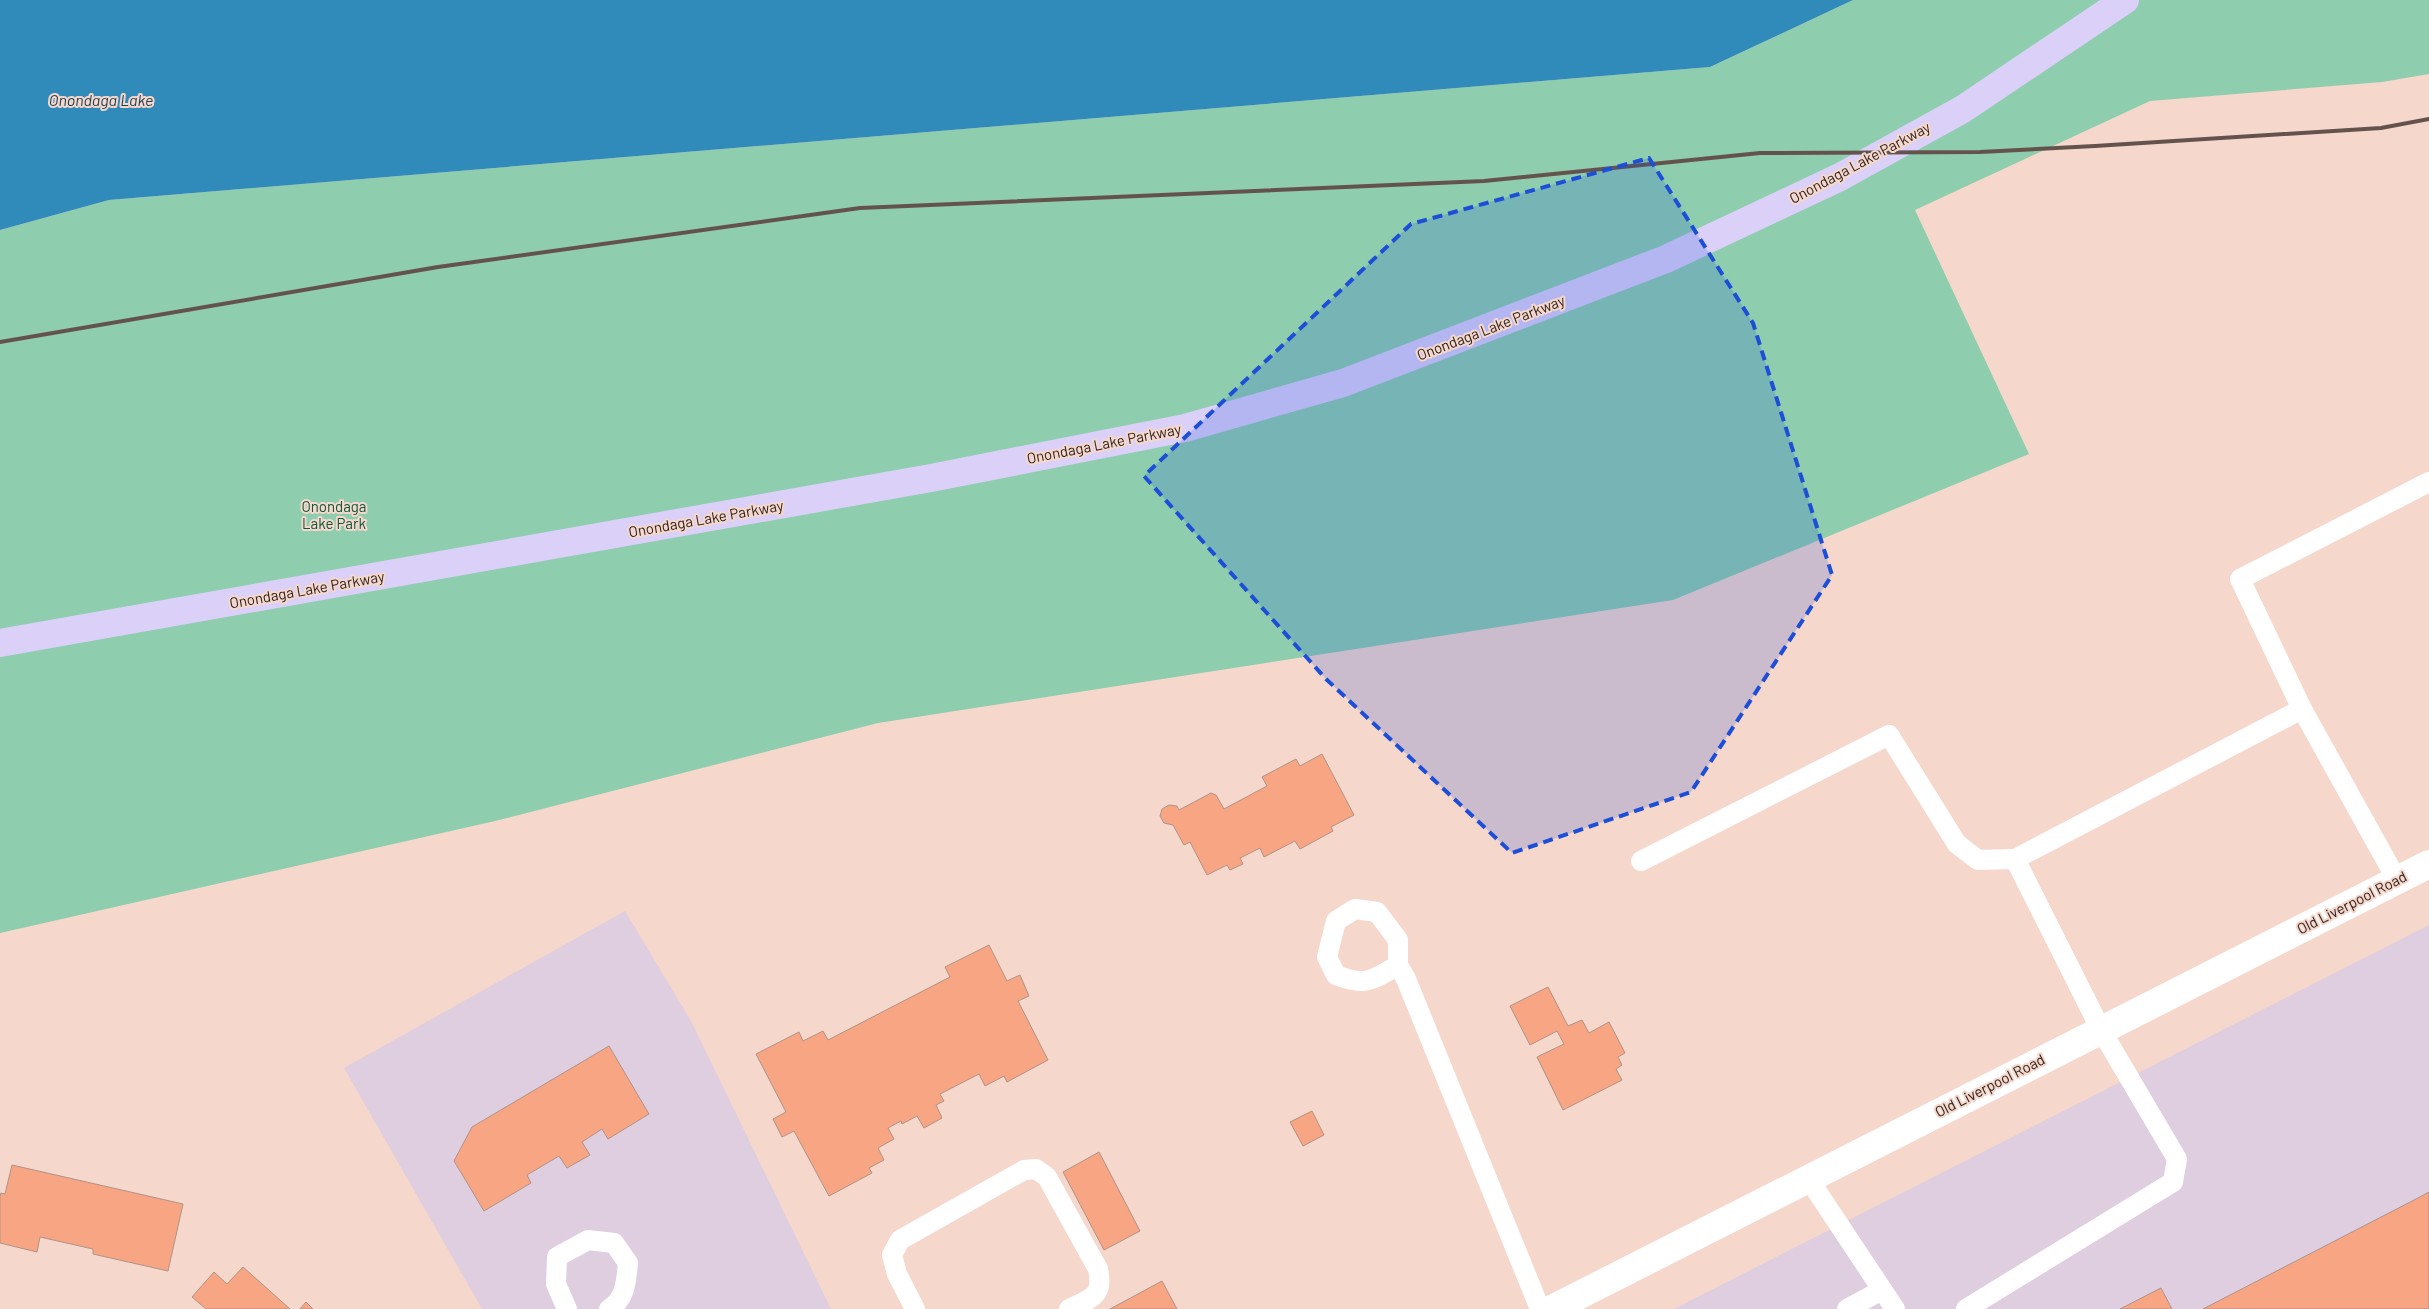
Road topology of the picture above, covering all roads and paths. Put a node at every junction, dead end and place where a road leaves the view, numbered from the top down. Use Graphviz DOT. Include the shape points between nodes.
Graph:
graph roads {
  1 [pos="2125,0"];
  2 [pos="2429,482"];
  3 [pos="0,643"];
  4 [pos="2302,709"];
  5 [pos="2015,859"];
  6 [pos="1640,861"];
  7 [pos="2429,864"];
  8 [pos="2398,880"];
  9 [pos="1398,965"];
  10 [pos="2101,1030"];
  11 [pos="1808,1178"];
  12 [pos="1882,1290"];
  13 [pos="1556,1308"];
  14 [pos="567,1309"];
  15 [pos="609,1309"];
  16 [pos="915,1309"];
  17 [pos="1069,1309"];
  18 [pos="1847,1309"];
  19 [pos="1895,1309"];
  20 [pos="1966,1309"];
  1 -- 3 [label="main road, Onondaga Lake Parkway" via="1963,109 1840,177 1666,259 1343,383 1185,428 941,476"];
  2 -- 4 [label="lane" via="2240,579"];
  4 -- 5 [label="lane"];
  4 -- 8 [label="lane"];
  5 -- 6 [label="lane" via="1978,860 1956,844 1889,735"];
  5 -- 10 [label="lane"];
  7 -- 8 [label="main road, Old Liverpool Road"];
  8 -- 10 [label="main road, Old Liverpool Road"];
  9 -- 13 [label="lane"];
  10 -- 11 [label="main road, Old Liverpool Road"];
  10 -- 20 [label="lane" via="2177,1159 2174,1182"];
  11 -- 12 [label="lane"];
  11 -- 13 [label="main road, Old Liverpool Road"];
  12 -- 18 [label="lane"];
  12 -- 19 [label="lane"];
  14 -- 15 [label="lane" via="556,1284 557,1256 588,1240 614,1243 628,1263 625,1292"];
  16 -- 17 [label="lane" via="897,1274 892,1255 900,1240 1024,1170 1036,1169 1047,1177 1098,1268 1101,1284 1094,1297"];
}
